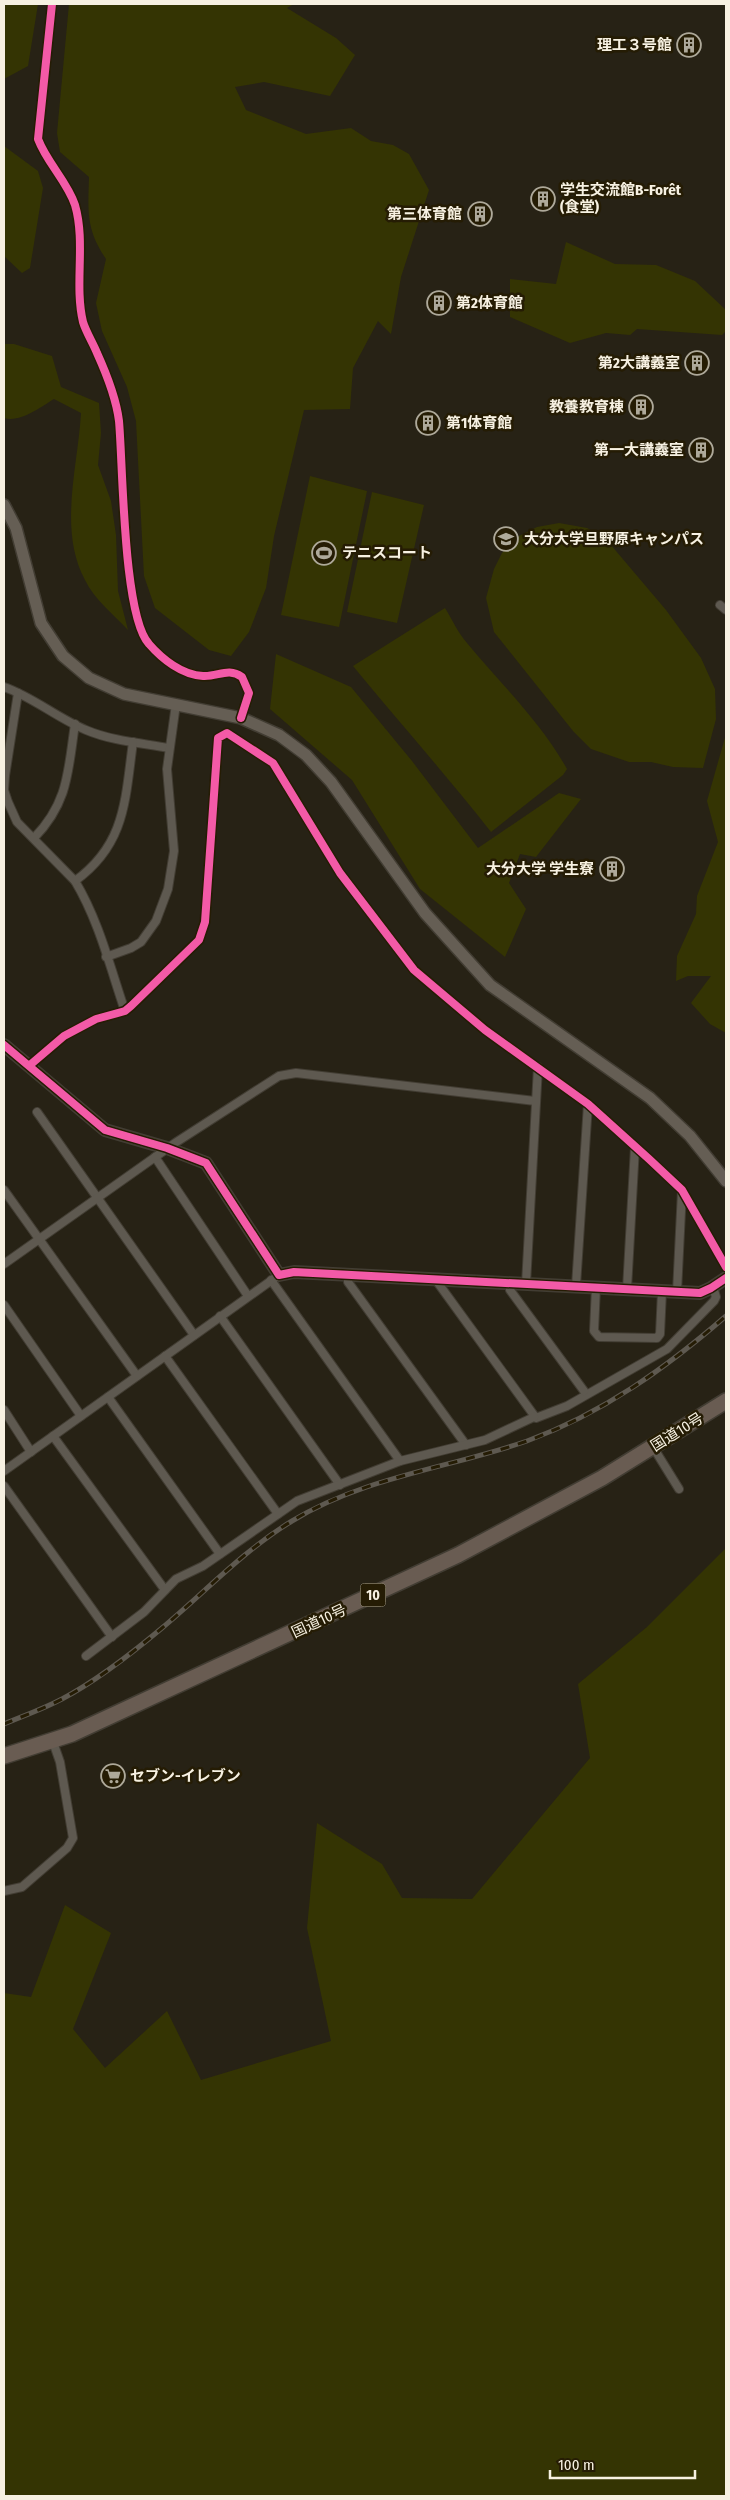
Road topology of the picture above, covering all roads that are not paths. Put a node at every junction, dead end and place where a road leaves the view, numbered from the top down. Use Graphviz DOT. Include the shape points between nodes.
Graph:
graph roads {
  1 [pos="52,4"];
  2 [pos="4,505"];
  3 [pos="4,686"];
  4 [pos="18,693"];
  5 [pos="176,704"];
  6 [pos="241,718"];
  7 [pos="75,724"];
  8 [pos="133,742"];
  9 [pos="169,748"];
  10 [pos="34,838"];
  11 [pos="75,881"];
  12 [pos="106,957"];
  13 [pos="125,1011"];
  14 [pos="4,1045"];
  15 [pos="30,1064"];
  16 [pos="538,1067"];
  17 [pos="535,1102"];
  18 [pos="588,1104"];
  19 [pos="37,1112"];
  20 [pos="635,1147"];
  21 [pos="167,1148"];
  22 [pos="155,1157"];
  23 [pos="726,1181"];
  24 [pos="4,1190"];
  25 [pos="682,1190"];
  26 [pos="97,1198"];
  27 [pos="39,1239"];
  28 [pos="4,1264"];
  29 [pos="726,1267"];
  30 [pos="348,1274"];
  31 [pos="275,1278"];
  32 [pos="726,1278"];
  33 [pos="438,1279"];
  34 [pos="509,1283"];
  35 [pos="526,1284"];
  36 [pos="576,1286"];
  37 [pos="596,1287"];
  38 [pos="713,1287"];
  39 [pos="627,1289"];
  40 [pos="662,1291"];
  41 [pos="677,1292"];
  42 [pos="248,1296"];
  43 [pos="4,1305"];
  44 [pos="220,1316"];
  45 [pos="194,1335"];
  46 [pos="165,1356"];
  47 [pos="137,1376"];
  48 [pos="584,1391"];
  49 [pos="108,1396"];
  50 [pos="726,1401"];
  51 [pos="5,1415"];
  52 [pos="81,1416"];
  53 [pos="534,1417"];
  54 [pos="53,1436"];
  55 [pos="466,1445"];
  56 [pos="653,1447"];
  57 [pos="31,1452"];
  58 [pos="400,1461"];
  59 [pos="4,1471"];
  60 [pos="340,1484"];
  61 [pos="4,1486"];
  62 [pos="679,1489"];
  63 [pos="278,1514"];
  64 [pos="220,1554"];
  65 [pos="165,1590"];
  66 [pos="112,1636"];
  67 [pos="86,1656"];
  68 [pos="53,1742"];
  69 [pos="4,1756"];
  70 [pos="4,1891"];
  1 -- 6 [label="street" via="38,139 74,204 80,230 80,305 84,324 113,391 119,419 128,555 136,615 147,643 179,669 204,676 228,671 242,677 249,693"];
  2 -- 5 [label="street" via="16,528 41,623 63,656 89,678 124,694"];
  3 -- 4 [label="street"];
  4 -- 7 [label="street"];
  4 -- 10 [label="street" via="4,790 11,812"];
  5 -- 6 [label="street"];
  5 -- 9 [label="street"];
  6 -- 23 [label="street" via="279,735 306,755 330,782 425,913 490,985 650,1098 685,1130"];
  7 -- 8 [label="street" via="102,735"];
  7 -- 10 [label="street" via="64,794 53,815"];
  8 -- 9 [label="street"];
  8 -- 11 [label="street" via="122,812 112,843 93,868"];
  9 -- 12 [label="street" via="167,787 174,851 168,889 156,921 141,942"];
  10 -- 11 [label="street"];
  11 -- 12 [label="street" via="88,905"];
  12 -- 13 [label="street"];
  13 -- 15 [label="street" via="96,1019 64,1036"];
  13 -- 16 [label="street" via="199,940 205,922 218,738 227,733 273,763 340,873 414,970 485,1030"];
  14 -- 15 [label="street"];
  15 -- 21 [label="street" via="105,1130"];
  16 -- 17 [label="street"];
  16 -- 18 [label="street"];
  17 -- 21 [label="street" via="290,1073 279,1076"];
  17 -- 35 [label="street"];
  18 -- 20 [label="street"];
  18 -- 36 [label="street"];
  19 -- 26 [label="street"];
  20 -- 25 [label="street"];
  20 -- 39 [label="street"];
  21 -- 22 [label="street"];
  21 -- 31 [label="street" via="206,1163"];
  22 -- 26 [label="street"];
  22 -- 42 [label="street"];
  24 -- 27 [label="street"];
  25 -- 29 [label="street"];
  25 -- 41 [label="street"];
  26 -- 27 [label="street"];
  26 -- 45 [label="street"];
  27 -- 28 [label="street"];
  27 -- 47 [label="street"];
  30 -- 31 [label="street" via="294,1272"];
  30 -- 33 [label="street"];
  30 -- 55 [label="street" via="348,1282"];
  31 -- 42 [label="street"];
  31 -- 58 [label="street"];
  32 -- 38 [label="street"];
  33 -- 34 [label="street"];
  33 -- 53 [label="street"];
  34 -- 35 [label="street"];
  34 -- 48 [label="street" via="510,1290"];
  35 -- 36 [label="street"];
  36 -- 37 [label="street"];
  37 -- 39 [label="street"];
  37 -- 40 [label="street" via="594,1331 599,1337 657,1338 660,1334"];
  38 -- 41 [label="street" via="700,1293"];
  38 -- 53 [label="street" via="714,1301 667,1349 566,1406 543,1417"];
  39 -- 40 [label="street"];
  40 -- 41 [label="street"];
  42 -- 44 [label="street"];
  43 -- 52 [label="street"];
  44 -- 45 [label="street"];
  44 -- 60 [label="street"];
  45 -- 46 [label="street"];
  46 -- 47 [label="street"];
  46 -- 63 [label="street"];
  47 -- 49 [label="street"];
  49 -- 52 [label="street"];
  49 -- 64 [label="street"];
  50 -- 56 [label="highway, 国道10号 / 10"];
  51 -- 57 [label="street"];
  52 -- 54 [label="street"];
  53 -- 55 [label="street" via="490,1438"];
  54 -- 57 [label="street"];
  54 -- 65 [label="street"];
  55 -- 58 [label="street"];
  56 -- 62 [label="street"];
  56 -- 68 [label="highway, 国道10号 / 10" via="458,1555"];
  57 -- 59 [label="street"];
  58 -- 60 [label="street"];
  60 -- 63 [label="street" via="301,1499"];
  61 -- 66 [label="street"];
  63 -- 64 [label="street"];
  64 -- 65 [label="street" via="180,1577"];
  65 -- 66 [label="street" via="144,1612"];
  66 -- 67 [label="street"];
  68 -- 69 [label="highway, 国道10号 / 10"];
  68 -- 70 [label="street" via="60,1762 73,1838 67,1848 22,1887"];
}
